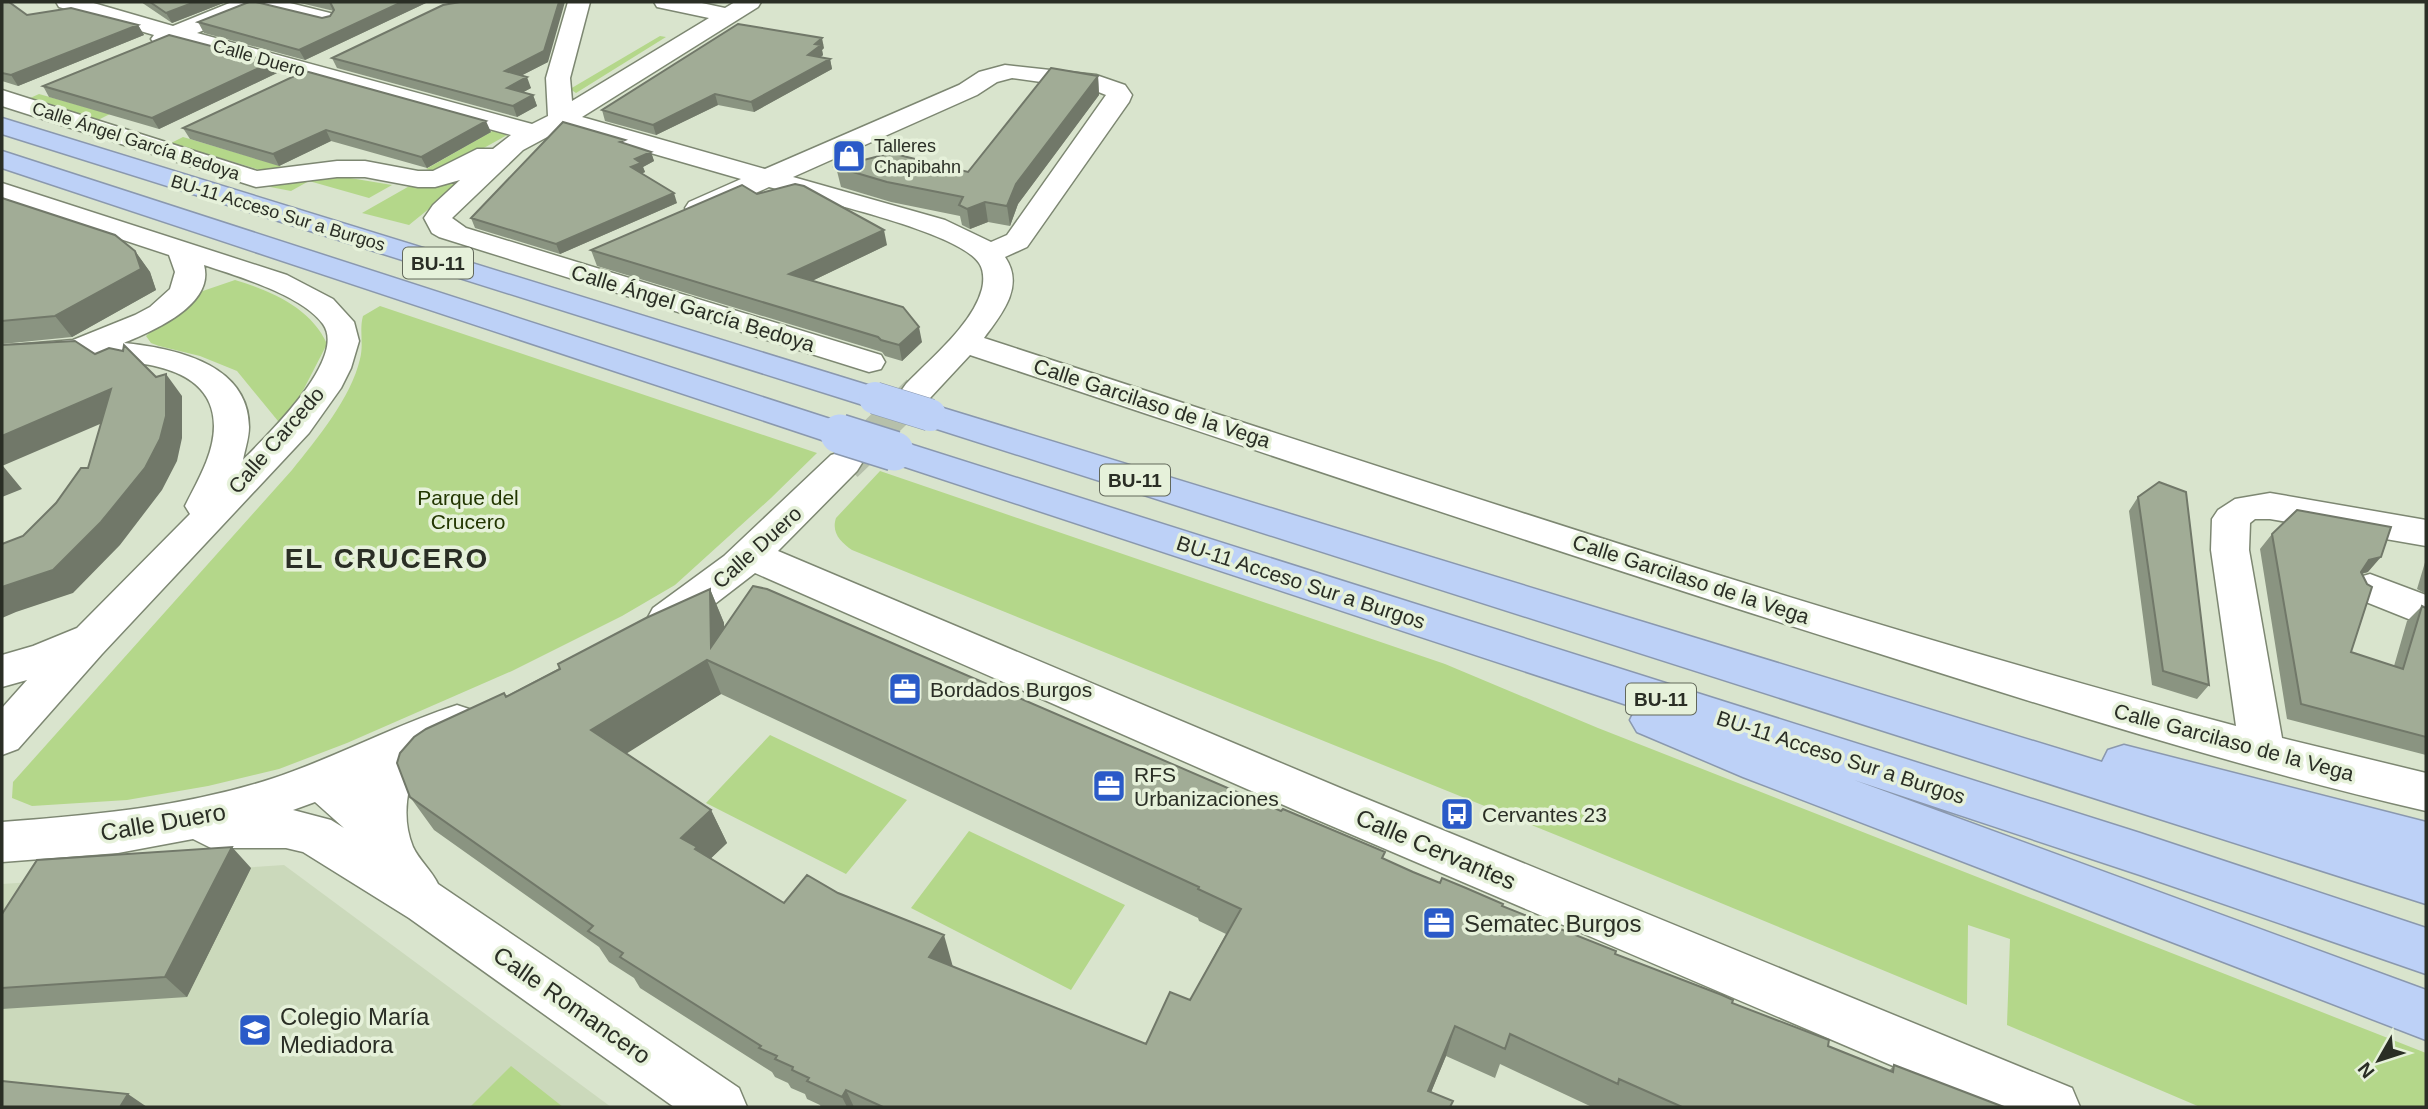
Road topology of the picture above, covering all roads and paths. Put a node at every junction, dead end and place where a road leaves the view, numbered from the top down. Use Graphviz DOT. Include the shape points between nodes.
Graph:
graph roads {
  1 [pos="67,2"];
  2 [pos="251,2"];
  3 [pos="261,2"];
  4 [pos="579,2"];
  5 [pos="665,2"];
  6 [pos="750,2"];
  7 [pos="728,15"];
  8 [pos="326,19"];
  9 [pos="174,34"];
  10 [pos="135,50"];
  11 [pos="344,54"];
  12 [pos="308,72"];
  13 [pos="45,87"];
  14 [pos="271,89"];
  15 [pos="5,109"];
  16 [pos="561,119"];
  17 [pos="185,129"];
  18 [pos="524,139"];
  19 [pos="152,145"];
  20 [pos="2,159"];
  21 [pos="769,178"];
  22 [pos="2,191"];
  23 [pos="674,218"];
  24 [pos="181,249"];
  25 [pos="599,251"];
  26 [pos="987,254"];
  27 [pos="561,267"];
  28 [pos="139,340"];
  29 [pos="963,341"];
  30 [pos="2,356"];
  31 [pos="869,362"];
  32 [pos="924,403"];
  33 [pos="842,449"];
  34 [pos="804,504"];
  35 [pos="2426,533"];
  36 [pos="1341,544"];
  37 [pos="178,551"];
  38 [pos="751,555"];
  39 [pos="821,586"];
  40 [pos="2370,588"];
  41 [pos="1325,590"];
  42 [pos="697,601"];
  43 [pos="2426,611"];
  44 [pos="96,634"];
  45 [pos="638,636"];
  46 [pos="2,671"];
  47 [pos="491,707"];
  48 [pos="4,718"];
  49 [pos="403,747"];
  50 [pos="2262,751"];
  51 [pos="321,781"];
  52 [pos="2426,792"];
  53 [pos="156,827"];
  54 [pos="314,834"];
  55 [pos="2,842"];
  56 [pos="2426,842"];
  57 [pos="391,853"];
  58 [pos="2426,883"];
  59 [pos="425,903"];
  60 [pos="2426,951"];
  61 [pos="2426,1015"];
  62 [pos="720,1107"];
  63 [pos="2053,1107"];
  1 -- 9 [label="street, Calle Duero"];
  2 -- 9 [label="street"];
  3 -- 8 [label="street"];
  4 -- 16 [label="street" via="558,78"];
  5 -- 7 [label="street"];
  6 -- 7 [label="street"];
  7 -- 16 [label="street"];
  9 -- 10 [label="street"];
  9 -- 12 [label="street, Calle Duero"];
  11 -- 12 [label="street"];
  12 -- 14 [label="street"];
  12 -- 18 [label="street, Calle Duero"];
  13 -- 15 [label="street"];
  15 -- 19 [label="street, Calle Ángel García Bedoya"];
  15 -- 32 [label="highway, BU-11 Acceso Sur a Burgos / BU-11, bridge" via="875,398"];
  16 -- 18 [label="street"];
  16 -- 21 [label="street"];
  17 -- 19 [label="street"];
  18 -- 19 [label="street, Calle Ángel García Bedoya" via="451,174 428,180 365,169 256,179"];
  18 -- 27 [label="street, Calle Ángel García Bedoya" via="443,211 439,224 456,234"];
  20 -- 33 [label="highway, BU-11 Acceso Sur a Burgos / BU-11"];
  21 -- 23 [label="street"];
  21 -- 26 [label="street" via="935,226 964,237"];
  21 -- 26 [label="street" via="968,90 989,75 1012,71 1096,82 1116,90 1119,95 1017,241"];
  22 -- 24 [label="street"];
  24 -- 28 [label="street" via="190,271 187,287"];
  24 -- 37 [label="street, Calle Carcedo" via="275,282 317,303 335,319 343,342 313,403"];
  25 -- 27 [label="street"];
  26 -- 29 [label="street" via="998,273 998,293 988,313"];
  27 -- 31 [label="street, Calle Ángel García Bedoya"];
  28 -- 30 [label="street, Calle Carcedo"];
  28 -- 37 [label="street, Calle Carcedo" via="209,377 226,397 232,416 232,440 221,473"];
  29 -- 32 [label="street"];
  29 -- 50 [label="street, Calle Garcilaso de la Vega" via="1608,554 2051,692"];
  32 -- 36 [label="highway, BU-11"];
  33 -- 34 [label="street, Calle Duero"];
  33 -- 41 [label="highway, BU-11 Acceso Sur a Burgos / BU-11, bridge" via="894,451"];
  34 -- 38 [label="street, Calle Duero"];
  34 -- 39 [label="street" via="800,542 809,570"];
  35 -- 50 [label="street" via="2288,508 2251,506 2231,519 2230,550"];
  36 -- 56 [label="highway" via="1471,569 2140,767"];
  36 -- 58 [label="highway, BU-11"];
  37 -- 44 [label="street, Calle Carcedo"];
  38 -- 39 [label="street, Calle Cervantes"];
  38 -- 42 [label="street, Calle Duero"];
  39 -- 42 [label="street, Calle Cervantes" via="763,586"];
  39 -- 63 [label="street, Calle Cervantes"];
  40 -- 43 [label="street"];
  41 -- 60 [label="highway, BU-11 Acceso Sur a Burgos / BU-11"];
  41 -- 61 [label="highway" via="1759,764"];
  42 -- 45 [label="street, Calle Duero"];
  44 -- 46 [label="street" via="45,659"];
  44 -- 48 [label="street, Calle Carcedo"];
  47 -- 49 [label="street, Calle Duero"];
  49 -- 51 [label="street, Calle Duero"];
  49 -- 57 [label="street, Calle Romancero" via="390,769 382,806"];
  50 -- 52 [label="street, Calle Garcilaso de la Vega"];
  51 -- 53 [label="street, Calle Duero" via="248,805"];
  51 -- 54 [label="street" via="309,807"];
  51 -- 57 [label="street, Calle Romancero" via="355,807"];
  53 -- 54 [label="street, Calle Romancero" via="286,828"];
  53 -- 55 [label="street, Calle Duero"];
  54 -- 59 [label="street, Calle Romancero"];
  57 -- 59 [label="street, Calle Romancero"];
  59 -- 62 [label="street, Calle Romancero"];
}
